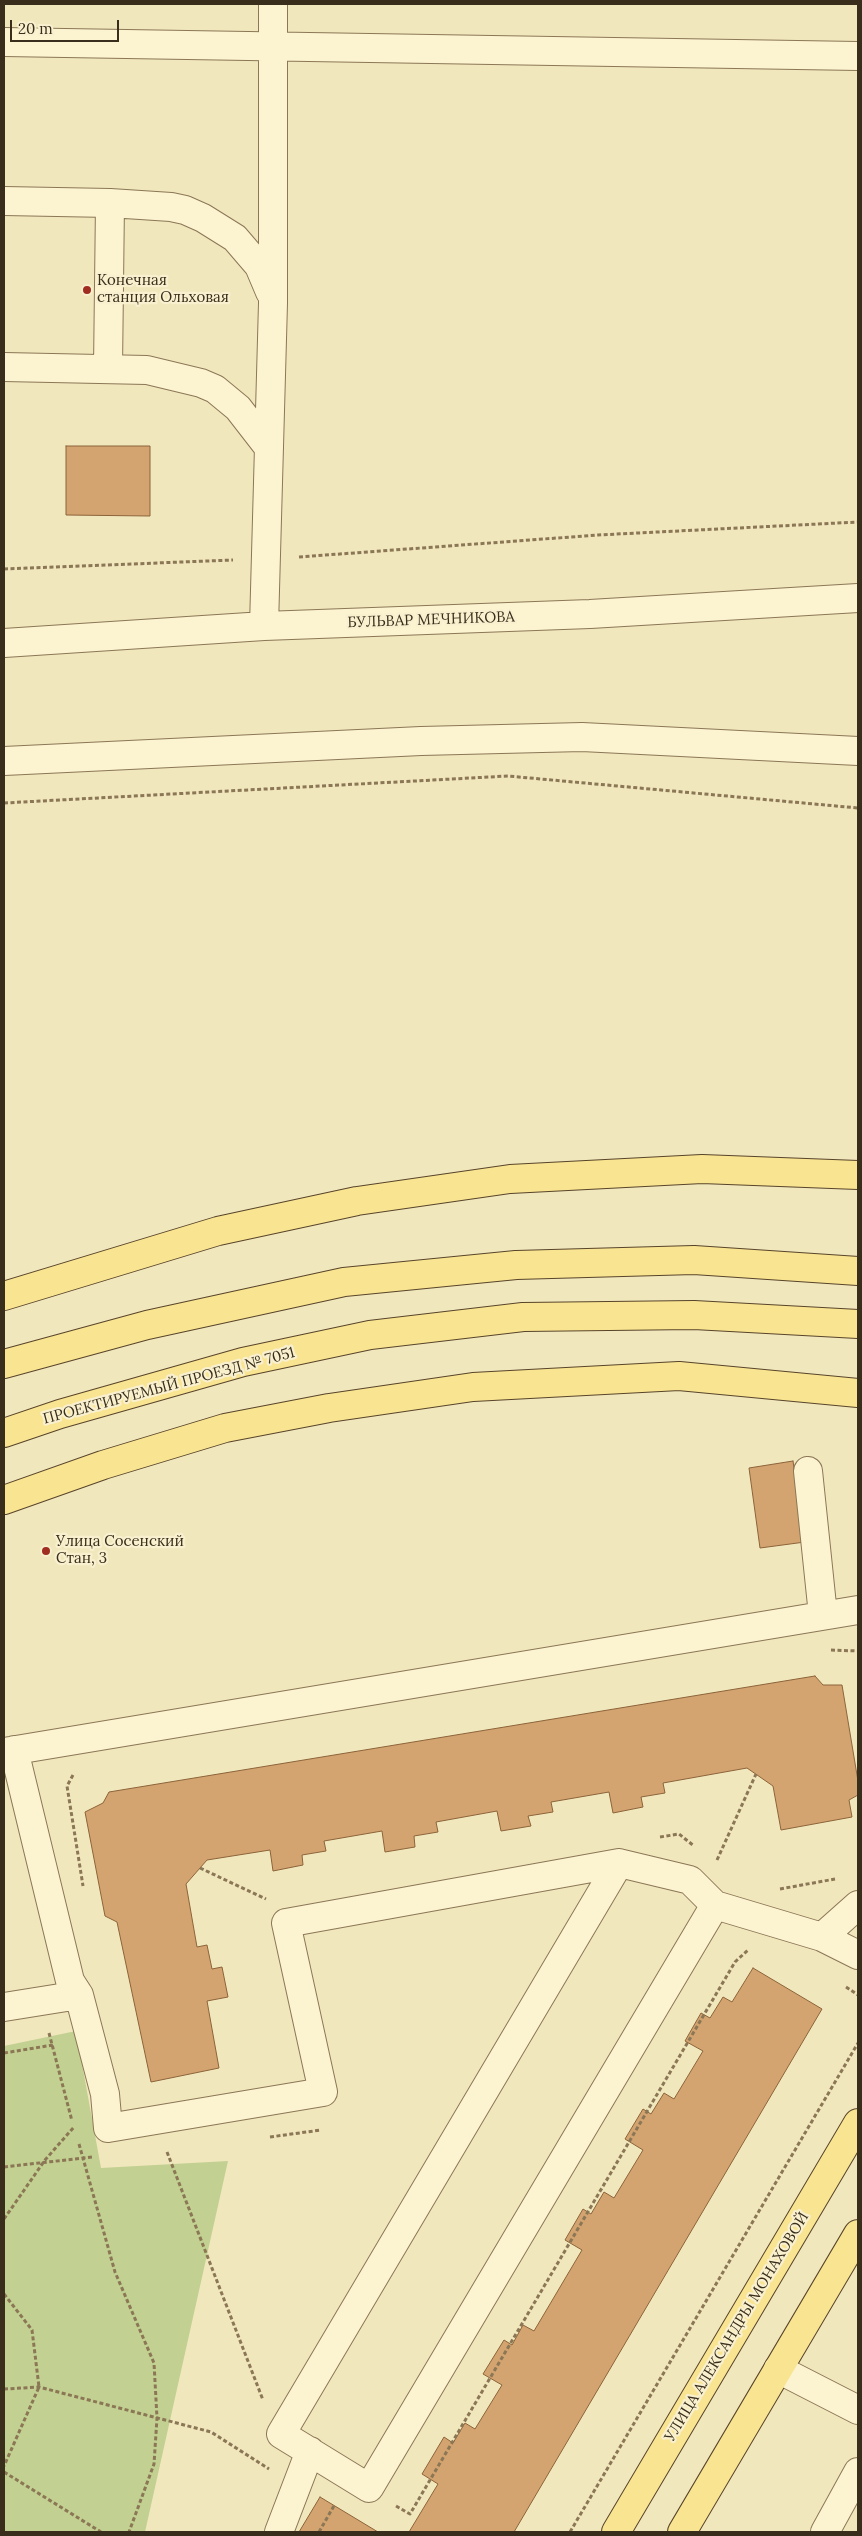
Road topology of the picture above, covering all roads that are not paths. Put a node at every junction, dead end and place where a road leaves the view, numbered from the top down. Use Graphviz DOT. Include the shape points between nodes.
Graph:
graph roads {
  1 [pos="273,4"];
  2 [pos="4,42"];
  3 [pos="272,47"];
  4 [pos="858,56"];
  5 [pos="4,201"];
  6 [pos="110,203"];
  7 [pos="273,303"];
  8 [pos="4,367"];
  9 [pos="108,368"];
  10 [pos="269,448"];
  11 [pos="858,598"];
  12 [pos="264,626"];
  13 [pos="4,643"];
  14 [pos="858,751"];
  15 [pos="4,761"];
  16 [pos="858,1176"];
  17 [pos="858,1271"];
  18 [pos="4,1296"];
  19 [pos="858,1324"];
  20 [pos="4,1364"];
  21 [pos="858,1393"];
  22 [pos="4,1433"];
  23 [pos="808,1471"];
  24 [pos="4,1500"];
  25 [pos="858,1610"];
  26 [pos="823,1615"];
  27 [pos="9,1752"];
  28 [pos="619,1863"];
  29 [pos="715,1905"];
  30 [pos="858,1905"];
  31 [pos="822,1937"];
  32 [pos="858,1955"];
  33 [pos="79,1995"];
  34 [pos="4,2007"];
  35 [pos="858,2123"];
  36 [pos="858,2234"];
  37 [pos="778,2369"];
  38 [pos="858,2410"];
  39 [pos="310,2451"];
  40 [pos="858,2472"];
  41 [pos="279,2532"];
  42 [pos="616,2532"];
  43 [pos="682,2532"];
  44 [pos="825,2532"];
  1 -- 3 [label="street"];
  2 -- 3 [label="street"];
  3 -- 4 [label="street"];
  3 -- 7 [label="street"];
  5 -- 6 [label="street"];
  6 -- 7 [label="street" via="171,206 220,227 235,238 259,266"];
  6 -- 9 [label="street"];
  7 -- 10 [label="street"];
  8 -- 9 [label="street"];
  9 -- 10 [label="street" via="169,374 215,389 238,408"];
  10 -- 12 [label="street"];
  11 -- 12 [label="street, БУЛЬВАР МЕЧНИКОВА" via="590,614"];
  12 -- 13 [label="street, БУЛЬВАР МЕЧНИКОВА"];
  14 -- 15 [label="street" via="582,737 421,741"];
  16 -- 18 [label="main road" via="702,1169 510,1179 357,1201 218,1231"];
  17 -- 20 [label="main road" via="694,1260 516,1265 344,1282 147,1325"];
  19 -- 22 [label="main road, ПРОЕКТИРУЕМЫЙ ПРОЕЗД № 7051" via="694,1315 523,1317 370,1335 243,1362"];
  21 -- 24 [label="main road" via="679,1376 473,1387 329,1408 225,1428 103,1465"];
  23 -- 26 [label="street"];
  25 -- 26 [label="street"];
  26 -- 27 [label="street"];
  27 -- 33 [label="street" via="70,1980"];
  28 -- 29 [label="street" via="690,1880"];
  28 -- 33 [label="street" via="286,1923 323,2092 108,2128 105,2094"];
  28 -- 39 [label="street" via="281,2434"];
  29 -- 31 [label="street"];
  29 -- 39 [label="street" via="370,2488"];
  30 -- 31 [label="street"];
  31 -- 32 [label="street"];
  33 -- 34 [label="street"];
  35 -- 42 [label="main road, УЛИЦА АЛЕКСАНДРЫ МОНАХОВОЙ"];
  36 -- 37 [label="main road"];
  37 -- 38 [label="street"];
  37 -- 43 [label="main road"];
  39 -- 41 [label="street"];
  40 -- 44 [label="street"];
}
